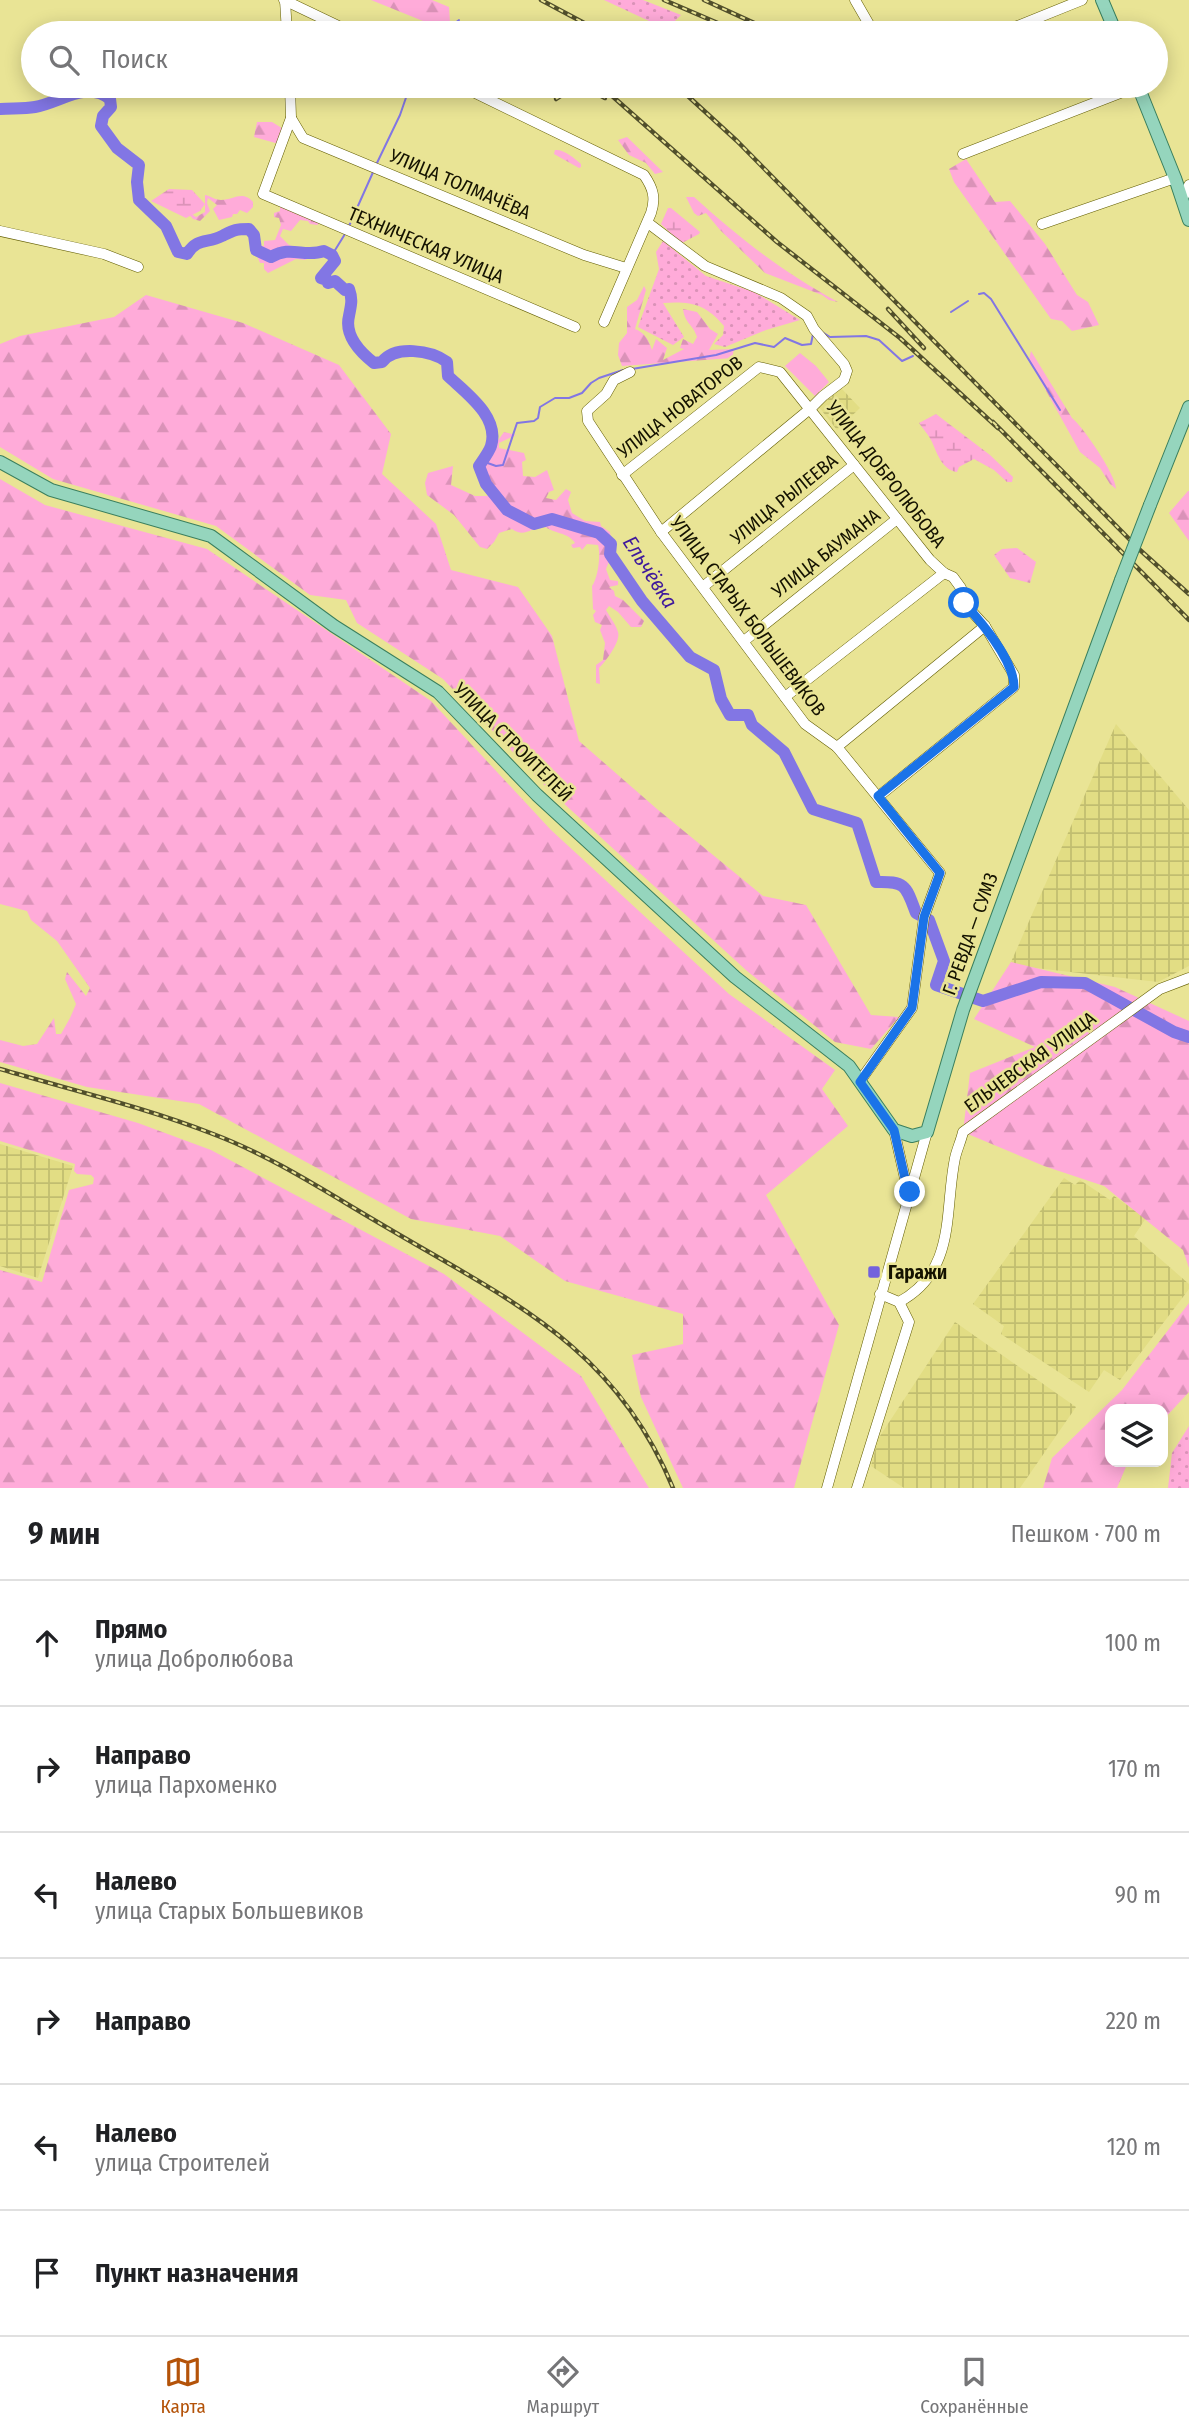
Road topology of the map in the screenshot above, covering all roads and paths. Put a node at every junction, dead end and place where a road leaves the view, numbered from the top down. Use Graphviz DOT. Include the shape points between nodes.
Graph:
graph roads {
  1 [pos="285,0"];
  2 [pos="855,0"];
  3 [pos="1082,0"];
  4 [pos="1102,0"];
  5 [pos="286,21"];
  6 [pos="328,21"];
  7 [pos="867,21"];
  8 [pos="1030,21"];
  9 [pos="1111,21"];
  10 [pos="290,98"];
  11 [pos="486,98"];
  12 [pos="1107,98"];
  13 [pos="1143,98"];
  14 [pos="291,118"];
  15 [pos="963,153"];
  16 [pos="1175,178"];
  17 [pos="1189,185"];
  18 [pos="1182,200"];
  19 [pos="1189,220"];
  20 [pos="648,223"];
  21 [pos="1042,224"];
  22 [pos="0,231"];
  23 [pos="138,267"];
  24 [pos="626,268"];
  25 [pos="604,322"];
  26 [pos="575,327"];
  27 [pos="759,367"];
  28 [pos="630,372"];
  29 [pos="1189,407"];
  30 [pos="811,408"];
  31 [pos="0,462"];
  32 [pos="854,465"];
  33 [pos="622,475"];
  34 [pos="897,519"];
  35 [pos="661,532"];
  36 [pos="943,573"];
  37 [pos="704,586"];
  38 [pos="985,626"];
  39 [pos="744,641"];
  40 [pos="785,696"];
  41 [pos="838,747"];
  42 [pos="878,796"];
  43 [pos="1189,978"];
  44 [pos="860,1082"];
  45 [pos="894,1130"];
  46 [pos="927,1132"];
  47 [pos="910,1192"];
  48 [pos="880,1294"];
  49 [pos="899,1301"];
  50 [pos="827,1488"];
  51 [pos="857,1488"];
  1 -- 5 [label="street"];
  1 -- 6 [label="street"];
  2 -- 7 [label="street"];
  3 -- 8 [label="street"];
  4 -- 9 [label="main road"];
  10 -- 14 [label="street"];
  11 -- 20 [label="street" via="644,175 654,199"];
  12 -- 15 [label="street"];
  13 -- 16 [label="main road"];
  14 -- 24 [label="street, УЛИЦА ТОЛМАЧЁВА" via="303,138 584,255"];
  14 -- 26 [label="street, ТЕХНИЧЕСКАЯ УЛИЦА" via="263,194"];
  16 -- 18 [label="main road"];
  16 -- 21 [label="street"];
  17 -- 18 [label="street"];
  18 -- 19 [label="main road"];
  20 -- 24 [label="street"];
  20 -- 30 [label="street" via="705,265 781,298 807,316 847,371 844,380"];
  22 -- 23 [label="street" via="104,254"];
  24 -- 25 [label="street"];
  27 -- 30 [label="street, УЛИЦА ДОБРОЛЮБОВА" via="780,372"];
  27 -- 33 [label="street, УЛИЦА НОВАТОРОВ"];
  28 -- 33 [label="street, УЛИЦА СТАРЫХ БОЛЬШЕВИКОВ" via="614,380 586,414"];
  29 -- 46 [label="main road, Г. РЕВДА — СУМЗ, bridge" via="968,998"];
  30 -- 32 [label="street, УЛИЦА ДОБРОЛЮБОВА"];
  30 -- 35 [label="street"];
  31 -- 44 [label="main road, УЛИЦА СТРОИТЕЛЕЙ" via="51,490 212,536 334,626 438,692 566,822 735,977 849,1066"];
  32 -- 34 [label="street, УЛИЦА ДОБРОЛЮБОВА"];
  32 -- 37 [label="street, УЛИЦА РЫЛЕЕВА"];
  33 -- 35 [label="street, УЛИЦА СТАРЫХ БОЛЬШЕВИКОВ"];
  34 -- 36 [label="street, УЛИЦА ДОБРОЛЮБОВА"];
  34 -- 39 [label="street, УЛИЦА БАУМАНА"];
  35 -- 37 [label="street, УЛИЦА СТАРЫХ БОЛЬШЕВИКОВ"];
  36 -- 38 [label="street, УЛИЦА ДОБРОЛЮБОВА" via="953,577 964,603"];
  36 -- 40 [label="street"];
  37 -- 39 [label="street, УЛИЦА СТАРЫХ БОЛЬШЕВИКОВ"];
  38 -- 41 [label="street"];
  38 -- 42 [label="street, УЛИЦА ДОБРОЛЮБОВА" via="1014,675 1014,687"];
  39 -- 40 [label="street, УЛИЦА СТАРЫХ БОЛЬШЕВИКОВ"];
  40 -- 41 [label="street, УЛИЦА СТАРЫХ БОЛЬШЕВИКОВ" via="805,724"];
  41 -- 42 [label="street, УЛИЦА СТАРЫХ БОЛЬШЕВИКОВ"];
  42 -- 44 [label="street, УЛИЦА СТАРЫХ БОЛЬШЕВИКОВ" via="940,873 924,917 912,1008"];
  43 -- 49 [label="street, ЕЛЬЧЕВСКАЯ УЛИЦА" via="1160,989 963,1132 955,1158 946,1241 914,1293"];
  44 -- 45 [label="main road, УЛИЦА СТРОИТЕЛЕЙ"];
  45 -- 46 [label="main road" via="912,1136"];
  45 -- 47 [label="street, УЛИЦА СТРОИТЕЛЕЙ"];
  46 -- 47 [label="street, Г. РЕВДА — СУМЗ"];
  47 -- 48 [label="street, Г. РЕВДА — СУМЗ"];
  48 -- 49 [label="street"];
  48 -- 50 [label="street, Г. РЕВДА — СУМЗ"];
  49 -- 51 [label="street" via="909,1322"];
}
